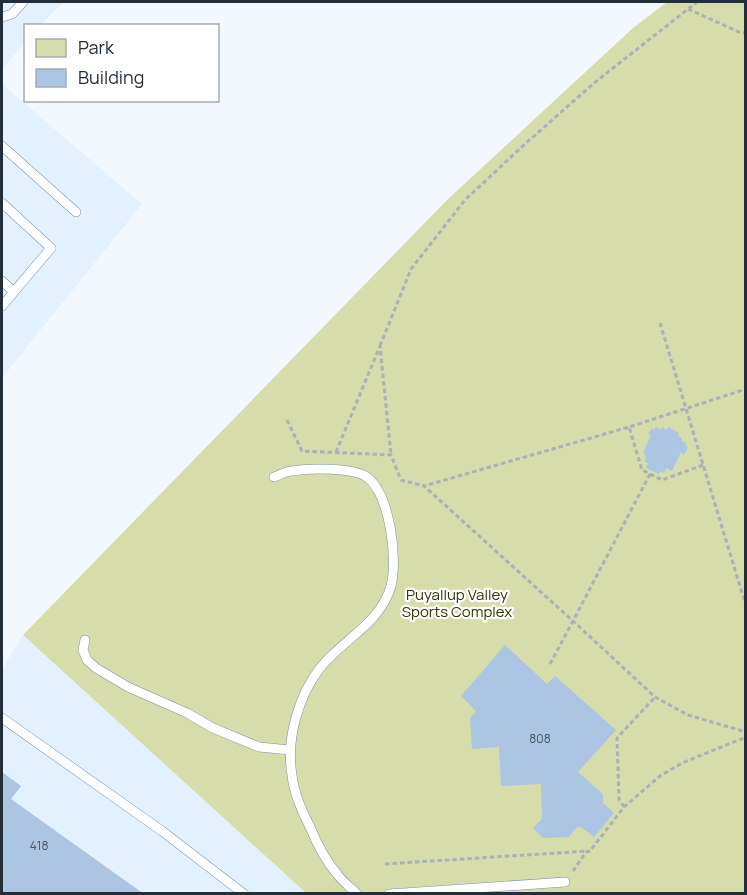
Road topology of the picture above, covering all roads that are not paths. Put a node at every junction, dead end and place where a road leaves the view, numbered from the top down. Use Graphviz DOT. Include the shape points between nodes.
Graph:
graph roads {
  1 [pos="23,2"];
  2 [pos="2,17"];
  3 [pos="2,146"];
  4 [pos="2,203"];
  5 [pos="76,212"];
  6 [pos="2,281"];
  7 [pos="14,292"];
  8 [pos="2,306"];
  9 [pos="274,477"];
  10 [pos="85,640"];
  11 [pos="2,718"];
  12 [pos="290,750"];
  13 [pos="565,882"];
  14 [pos="244,894"];
  15 [pos="357,894"];
  16 [pos="389,894"];
  1 -- 2 [label="lane" via="12,14"];
  3 -- 5 [label="lane"];
  4 -- 7 [label="lane" via="51,248"];
  6 -- 7 [label="lane"];
  7 -- 8 [label="lane"];
  9 -- 12 [label="lane" via="290,471 323,470 352,471 368,478 382,496 392,537 391,584 385,602 359,633 320,668 295,720"];
  10 -- 12 [label="lane" via="87,660 128,687 259,747"];
  11 -- 14 [label="lane"];
  12 -- 15 [label="lane" via="299,803 313,835 338,876"];
  13 -- 16 [label="lane"];
}
